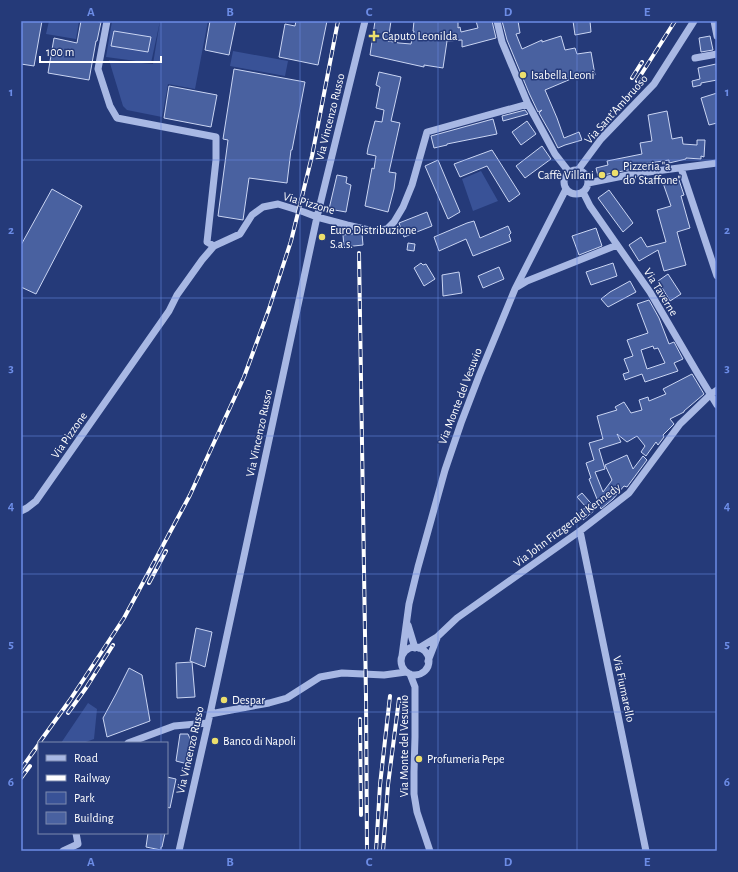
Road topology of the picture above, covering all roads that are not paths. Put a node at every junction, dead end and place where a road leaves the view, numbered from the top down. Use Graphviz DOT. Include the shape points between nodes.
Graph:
graph roads {
  1 [pos="107,21"];
  2 [pos="366,21"];
  3 [pos="497,21"];
  4 [pos="694,21"];
  5 [pos="714,21"];
  6 [pos="717,36"];
  7 [pos="717,54"];
  8 [pos="695,58"];
  9 [pos="528,104"];
  10 [pos="717,163"];
  11 [pos="681,168"];
  12 [pos="578,170"];
  13 [pos="569,172"];
  14 [pos="588,183"];
  15 [pos="566,189"];
  16 [pos="582,192"];
  17 [pos="317,217"];
  18 [pos="617,245"];
  19 [pos="214,246"];
  20 [pos="717,276"];
  21 [pos="516,287"];
  22 [pos="717,390"];
  23 [pos="710,395"];
  24 [pos="717,405"];
  25 [pos="21,511"];
  26 [pos="580,531"];
  27 [pos="407,623"];
  28 [pos="437,637"];
  29 [pos="417,648"];
  30 [pos="402,658"];
  31 [pos="428,661"];
  32 [pos="423,672"];
  33 [pos="408,673"];
  34 [pos="387,674"];
  35 [pos="415,687"];
  36 [pos="210,714"];
  37 [pos="208,723"];
  38 [pos="131,742"];
  39 [pos="76,834"];
  40 [pos="78,847"];
  41 [pos="63,851"];
  42 [pos="179,851"];
  43 [pos="430,851"];
  44 [pos="646,851"];
  1 -- 19 [label="street" via="98,69 110,106 117,118 216,137 207,242"];
  2 -- 17 [label="street, Via Vincenzo Russo"];
  3 -- 9 [label="street" via="502,42"];
  4 -- 12 [label="street, Via Sant'Ambruoso" via="654,84 601,139"];
  5 -- 6 [label="street"];
  7 -- 8 [label="street"];
  9 -- 13 [label="street" via="555,154"];
  9 -- 17 [label="street, Via Pizzone" via="427,132 412,185 394,222 387,229 373,231"];
  10 -- 11 [label="street"];
  11 -- 14 [label="street"];
  11 -- 20 [label="street"];
  12 -- 13 [label="street"];
  12 -- 14 [label="street" via="587,177"];
  13 -- 15 [label="street" via="564,181"];
  14 -- 16 [label="street"];
  15 -- 16 [label="street" via="574,194"];
  15 -- 21 [label="street, Via Monte del Vesuvio"];
  16 -- 18 [label="street, Via Taverne"];
  17 -- 19 [label="street, Via Pizzone" via="278,204 263,207 252,215 240,234"];
  17 -- 36 [label="street, Via Vincenzo Russo"];
  18 -- 21 [label="street"];
  18 -- 23 [label="street, Via Taverne" via="650,292"];
  19 -- 25 [label="street, Via Pizzone" via="177,295 169,311 36,501"];
  21 -- 27 [label="street, Via Monte del Vesuvio" via="479,376 445,470 418,567"];
  22 -- 23 [label="street, Via John Fitzgerald Kennedy"];
  23 -- 24 [label="street, Via Taverne"];
  23 -- 26 [label="street, Via John Fitzgerald Kennedy" via="680,424 629,493"];
  26 -- 28 [label="street, Via John Fitzgerald Kennedy" via="456,618"];
  26 -- 44 [label="street, Via Fiumarello"];
  27 -- 29 [label="street, Via Monte del Vesuvio"];
  27 -- 30 [label="street, Via Monte del Vesuvio"];
  28 -- 29 [label="street, Via John Fitzgerald Kennedy"];
  28 -- 31 [label="street, Via John Fitzgerald Kennedy"];
  29 -- 30 [label="street" via="407,650"];
  29 -- 31 [label="street, Via Monte del Vesuvio" via="426,653"];
  30 -- 33 [label="street, Via Monte del Vesuvio" via="402,664"];
  30 -- 34 [label="street"];
  31 -- 32 [label="street, Via Monte del Vesuvio"];
  32 -- 33 [label="street" via="414,675"];
  32 -- 35 [label="street, Via Monte del Vesuvio"];
  33 -- 34 [label="street"];
  33 -- 35 [label="street, Via Monte del Vesuvio"];
  34 -- 36 [label="street" via="342,673 320,677 287,698"];
  35 -- 43 [label="street, Via Monte del Vesuvio" via="414,794"];
  36 -- 37 [label="street, Via Vincenzo Russo"];
  37 -- 38 [label="street" via="174,726"];
  37 -- 42 [label="street, Via Vincenzo Russo"];
  39 -- 40 [label="street"];
  40 -- 41 [label="street"];
}
